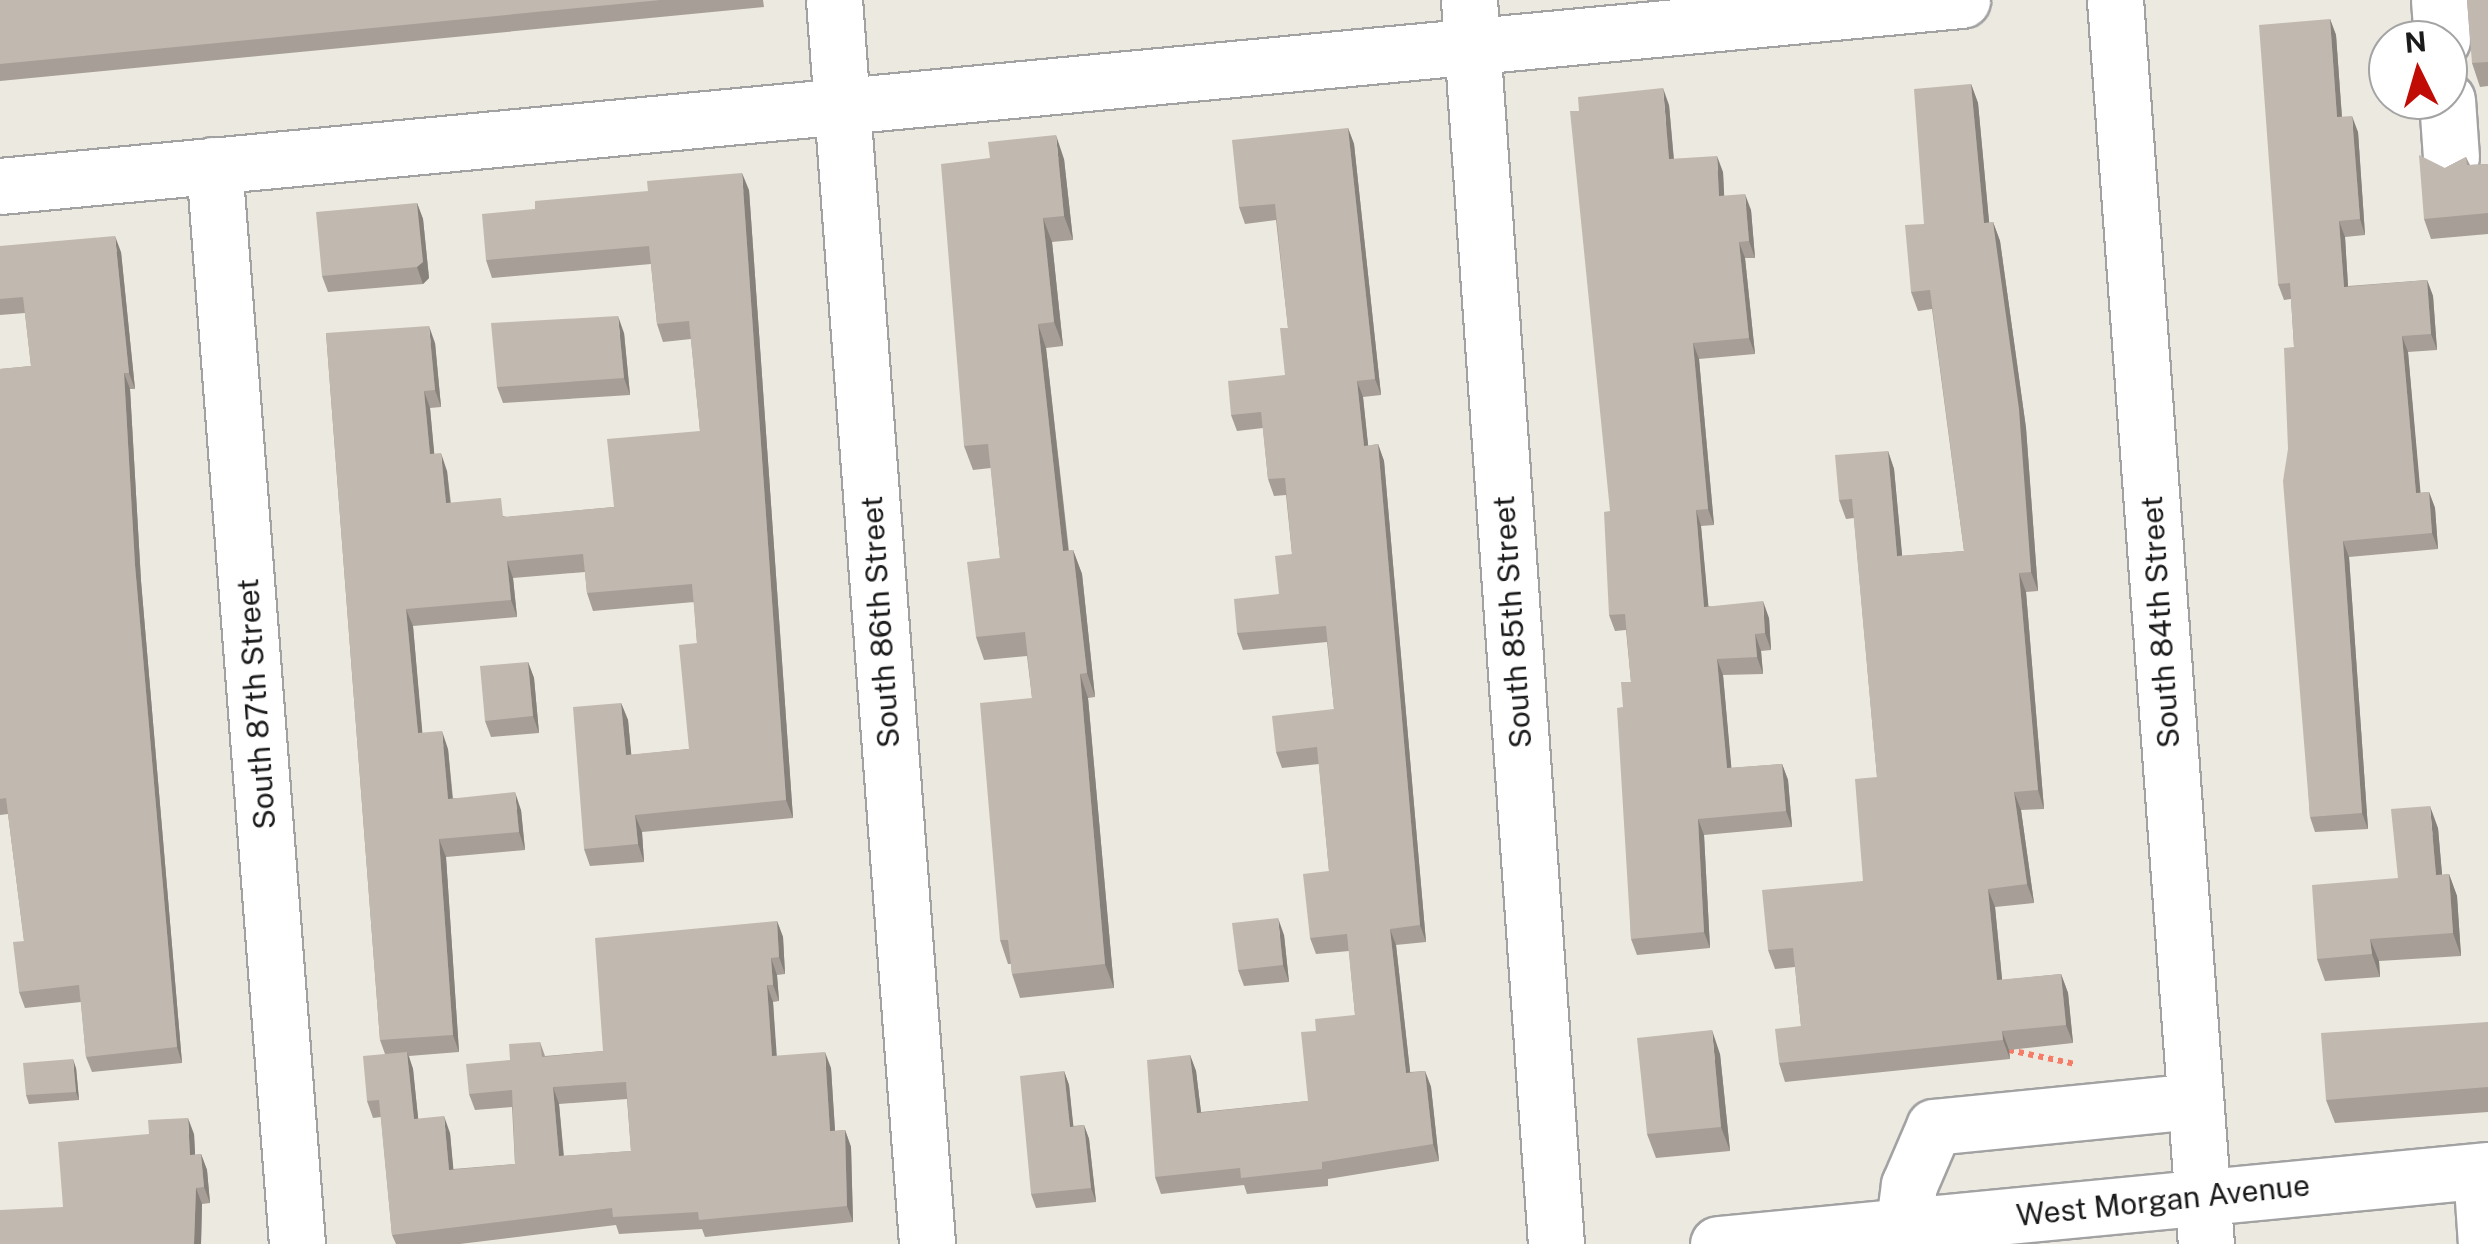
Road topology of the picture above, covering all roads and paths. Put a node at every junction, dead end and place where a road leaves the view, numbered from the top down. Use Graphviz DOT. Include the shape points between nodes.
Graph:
graph roads {
  1 [pos="834,0"];
  2 [pos="1962,0"];
  3 [pos="2115,0"];
  4 [pos="1777,8"];
  5 [pos="1470,22"];
  6 [pos="841,106"];
  7 [pos="2448,120"];
  8 [pos="2451,158"];
  9 [pos="214,165"];
  10 [pos="0,186"];
  11 [pos="2196,1101"];
  12 [pos="2484,1171"];
  13 [pos="2204,1220"];
  14 [pos="1901,1235"];
  15 [pos="298,1244"];
  16 [pos="927,1244"];
  17 [pos="1556,1244"];
  18 [pos="1718,1244"];
  19 [pos="2486,1244"];
  1 -- 6 [label="street, South 86th Street"];
  2 -- 4 [label="street"];
  3 -- 11 [label="street, South 84th Street"];
  4 -- 5 [label="street"];
  5 -- 6 [label="street"];
  5 -- 17 [label="street, South 85th Street"];
  6 -- 9 [label="street"];
  6 -- 16 [label="street, South 86th Street"];
  7 -- 8 [label="street"];
  9 -- 10 [label="street"];
  9 -- 15 [label="street, South 87th Street"];
  11 -- 13 [label="street, South 84th Street"];
  11 -- 14 [label="street" via="1934,1127 1909,1185"];
  12 -- 13 [label="street, West Morgan Avenue"];
  12 -- 19 [label="street"];
  13 -- 14 [label="street, West Morgan Avenue"];
  14 -- 18 [label="street, West Morgan Avenue"];
}
